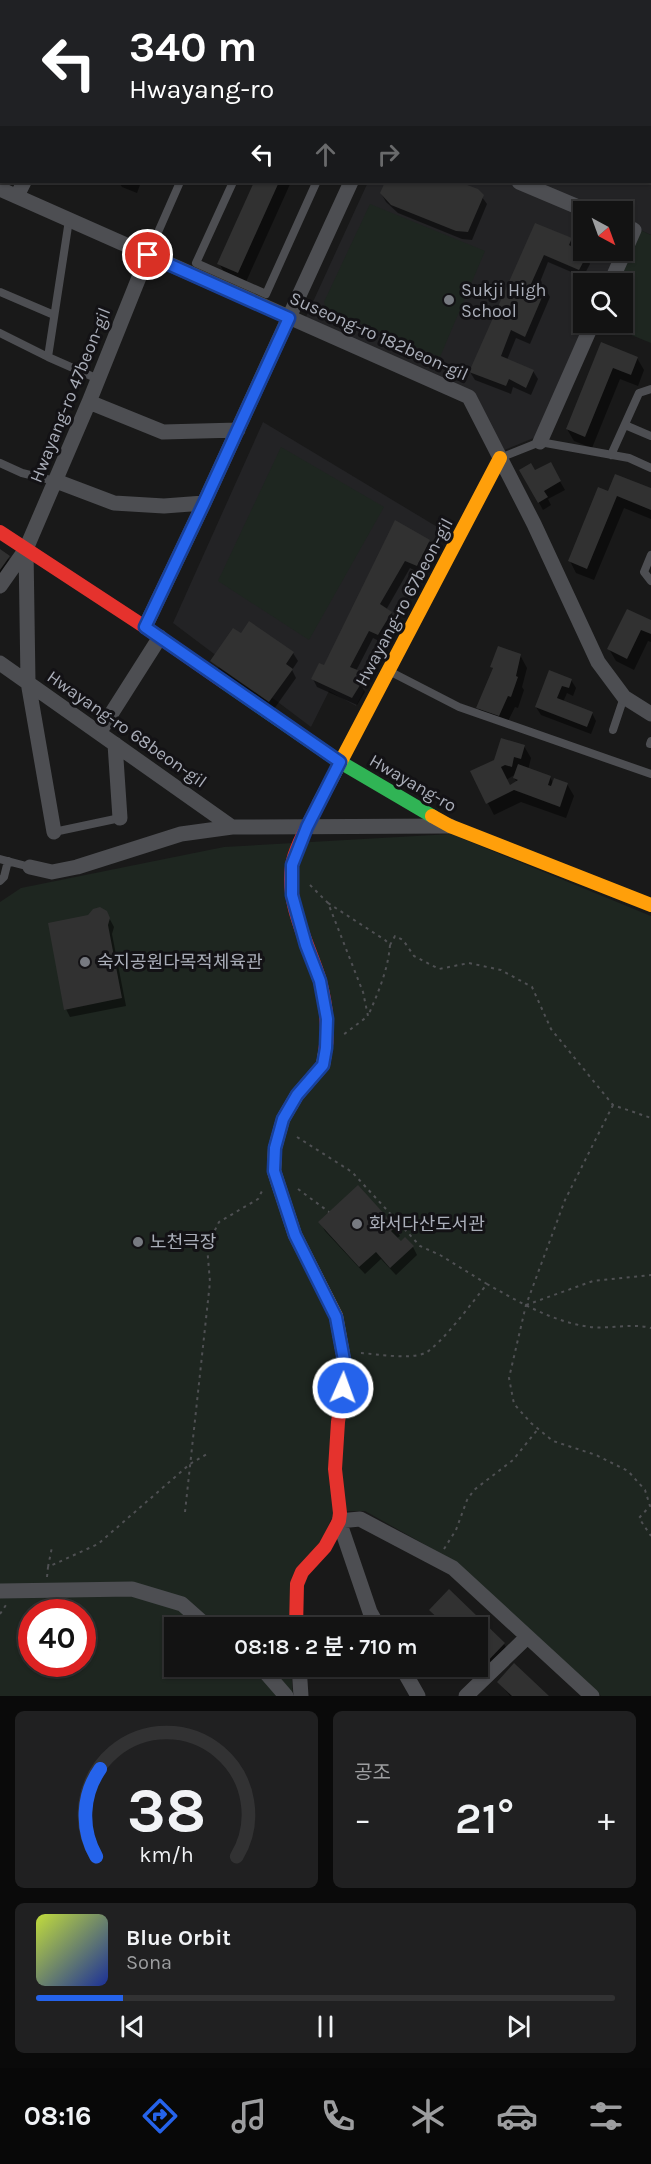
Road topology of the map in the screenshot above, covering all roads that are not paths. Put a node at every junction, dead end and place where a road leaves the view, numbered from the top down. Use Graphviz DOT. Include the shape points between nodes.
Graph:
graph roads {
  1 [pos="23,183"];
  2 [pos="180,183"];
  3 [pos="233,183"];
  4 [pos="316,183"];
  5 [pos="351,183"];
  6 [pos="521,183"];
  7 [pos="0,189"];
  8 [pos="16,196"];
  9 [pos="573,205"];
  10 [pos="69,220"];
  11 [pos="148,255"];
  12 [pos="0,292"];
  13 [pos="54,315"];
  14 [pos="289,318"];
  15 [pos="0,333"];
  16 [pos="588,333"];
  17 [pos="48,357"];
  18 [pos="98,379"];
  19 [pos="651,389"];
  20 [pos="89,402"];
  21 [pos="625,425"];
  22 [pos="238,430"];
  23 [pos="651,436"];
  24 [pos="540,442"];
  25 [pos="610,455"];
  26 [pos="500,458"];
  27 [pos="0,463"];
  28 [pos="651,468"];
  29 [pos="56,481"];
  30 [pos="204,503"];
  31 [pos="0,532"];
  32 [pos="26,549"];
  33 [pos="651,555"];
  34 [pos="651,581"];
  35 [pos="0,586"];
  36 [pos="145,627"];
  37 [pos="160,637"];
  38 [pos="0,663"];
  39 [pos="388,671"];
  40 [pos="28,682"];
  41 [pos="624,697"];
  42 [pos="651,714"];
  43 [pos="613,730"];
  44 [pos="99,733"];
  45 [pos="115,744"];
  46 [pos="340,762"];
  47 [pos="651,774"];
  48 [pos="120,818"];
  49 [pos="450,826"];
  50 [pos="232,827"];
  51 [pos="307,827"];
  52 [pos="54,832"];
  53 [pos="4,860"];
  54 [pos="30,867"];
  55 [pos="0,881"];
  56 [pos="651,905"];
  57 [pos="339,1521"];
  58 [pos="0,1591"];
  59 [pos="197,1617"];
  60 [pos="296,1617"];
  61 [pos="373,1617"];
  62 [pos="527,1637"];
  63 [pos="268,1677"];
  64 [pos="299,1677"];
  65 [pos="407,1677"];
  66 [pos="286,1696"];
  67 [pos="301,1696"];
  68 [pos="418,1696"];
  69 [pos="466,1696"];
  70 [pos="592,1696"];
  1 -- 8 [label="street"];
  2 -- 11 [label="lane"];
  3 -- 4 [label="lane" via="196,263 266,294"];
  5 -- 14 [label="street"];
  6 -- 9 [label="street"];
  7 -- 8 [label="street, Suseong-ro 182beon-gil"];
  8 -- 10 [label="street, Suseong-ro 182beon-gil"];
  10 -- 11 [label="street, Suseong-ro 182beon-gil"];
  10 -- 13 [label="lane"];
  11 -- 14 [label="street, Suseong-ro 182beon-gil"];
  11 -- 18 [label="street, Hwayang-ro 47beon-gil"];
  12 -- 13 [label="lane"];
  13 -- 17 [label="lane"];
  14 -- 22 [label="street"];
  14 -- 26 [label="street, Suseong-ro 182beon-gil" via="470,397"];
  15 -- 17 [label="lane"];
  16 -- 24 [label="street"];
  17 -- 18 [label="lane"];
  18 -- 20 [label="street, Hwayang-ro 47beon-gil"];
  19 -- 21 [label="lane" via="639,393"];
  20 -- 22 [label="street" via="163,432"];
  20 -- 29 [label="street, Hwayang-ro 47beon-gil"];
  21 -- 23 [label="lane"];
  21 -- 25 [label="lane"];
  22 -- 30 [label="street"];
  24 -- 25 [label="lane"];
  24 -- 26 [label="lane"];
  25 -- 28 [label="lane"];
  26 -- 39 [label="street, Hwayang-ro 67beon-gil"];
  26 -- 41 [label="street, Suseong-ro 182beon-gil" via="598,662"];
  27 -- 29 [label="lane"];
  29 -- 30 [label="street" via="114,503"];
  29 -- 32 [label="street, Hwayang-ro 47beon-gil"];
  30 -- 36 [label="street"];
  31 -- 32 [label="street, Hwayang-ro"];
  32 -- 35 [label="street"];
  32 -- 36 [label="street, Hwayang-ro"];
  32 -- 40 [label="street"];
  33 -- 34 [label="lane" via="644,572"];
  36 -- 37 [label="street, Hwayang-ro"];
  37 -- 44 [label="street"];
  37 -- 46 [label="street, Hwayang-ro"];
  38 -- 40 [label="street, Hwayang-ro 68beon-gil"];
  39 -- 46 [label="street, Hwayang-ro 67beon-gil"];
  39 -- 47 [label="lane" via="459,707"];
  40 -- 44 [label="street, Hwayang-ro 68beon-gil"];
  40 -- 52 [label="street"];
  41 -- 42 [label="street, Suseong-ro 182beon-gil"];
  41 -- 43 [label="lane"];
  44 -- 45 [label="street, Hwayang-ro 68beon-gil"];
  45 -- 48 [label="street"];
  45 -- 50 [label="street, Hwayang-ro 68beon-gil"];
  46 -- 49 [label="street, Hwayang-ro"];
  46 -- 51 [label="street"];
  48 -- 52 [label="lane"];
  49 -- 51 [label="street"];
  49 -- 56 [label="street, Hwayang-ro"];
  50 -- 51 [label="street"];
  50 -- 54 [label="street" via="181,834 52,872"];
  51 -- 57 [label="street" via="292,865 292,895 320,981 327,1019 326,1048 323,1065 297,1095 283,1119 274,1171 295,1235 336,1317 343,1352 346,1371 335,1469"];
  53 -- 54 [label="lane"];
  53 -- 55 [label="lane" via="4,877"];
  57 -- 60 [label="street" via="325,1547 302,1572 297,1584"];
  57 -- 61 [label="street"];
  57 -- 62 [label="street" via="360,1519 453,1568"];
  58 -- 59 [label="street" via="132,1589 182,1604"];
  62 -- 69 [label="street"];
  62 -- 70 [label="street"];
  63 -- 66 [label="street"];
  64 -- 67 [label="street"];
  65 -- 68 [label="street"];
}
